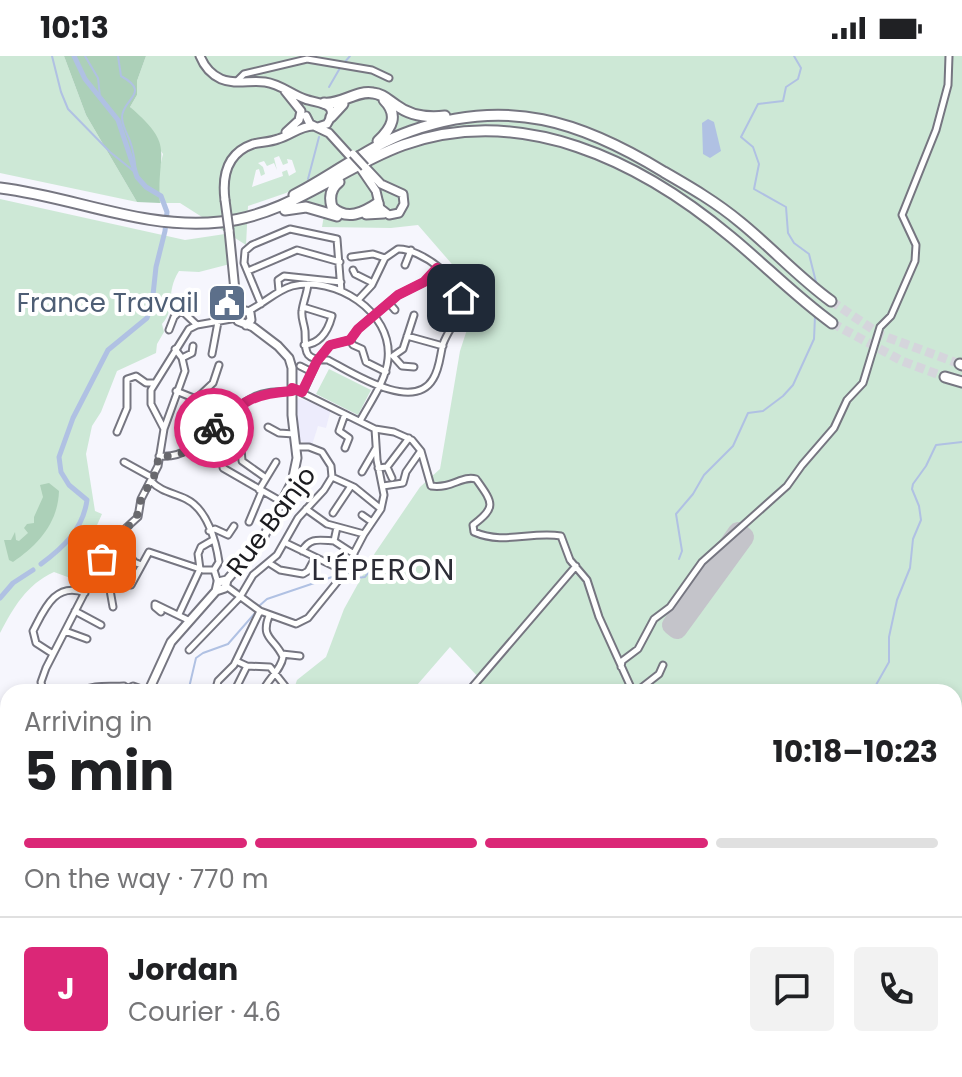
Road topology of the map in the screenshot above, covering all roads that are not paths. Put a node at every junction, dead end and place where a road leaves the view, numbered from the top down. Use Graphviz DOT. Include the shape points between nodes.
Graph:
graph roads {
  1 [pos="200,56"];
  2 [pos="949,56"];
  3 [pos="389,78"];
  4 [pos="237,82"];
  5 [pos="282,88"];
  6 [pos="319,102"];
  7 [pos="306,114"];
  8 [pos="330,118"];
  9 [pos="543,118"];
  10 [pos="316,127"];
  11 [pos="285,137"];
  12 [pos="269,141"];
  13 [pos="409,143"];
  14 [pos="354,155"];
  15 [pos="363,168"];
  16 [pos="0,185"];
  17 [pos="389,189"];
  18 [pos="379,200"];
  19 [pos="384,213"];
  20 [pos="239,219"];
  21 [pos="192,222"];
  22 [pos="411,250"];
  23 [pos="351,257"];
  24 [pos="385,258"];
  25 [pos="340,262"];
  26 [pos="405,265"];
  27 [pos="437,268"];
  28 [pos="353,270"];
  29 [pos="248,271"];
  30 [pos="341,282"];
  31 [pos="373,283"];
  32 [pos="308,284"];
  33 [pos="444,290"];
  34 [pos="279,291"];
  35 [pos="341,291"];
  36 [pos="358,300"];
  37 [pos="831,301"];
  38 [pos="389,303"];
  39 [pos="441,303"];
  40 [pos="260,305"];
  41 [pos="303,307"];
  42 [pos="460,309"];
  43 [pos="395,310"];
  44 [pos="414,315"];
  45 [pos="374,316"];
  46 [pos="244,318"];
  47 [pos="438,318"];
  48 [pos="221,322"];
  49 [pos="832,323"];
  50 [pos="197,325"];
  51 [pos="169,330"];
  52 [pos="407,336"];
  53 [pos="350,340"];
  54 [pos="304,345"];
  55 [pos="193,346"];
  56 [pos="443,346"];
  57 [pos="175,349"];
  58 [pos="212,354"];
  59 [pos="391,356"];
  60 [pos="182,358"];
  61 [pos="317,361"];
  62 [pos="219,365"];
  63 [pos="300,366"];
  64 [pos="414,367"];
  65 [pos="312,372"];
  66 [pos="386,372"];
  67 [pos="945,377"];
  68 [pos="960,382"];
  69 [pos="155,383"];
  70 [pos="379,387"];
  71 [pos="292,389"];
  72 [pos="176,391"];
  73 [pos="302,392"];
  74 [pos="218,395"];
  75 [pos="196,399"];
  76 [pos="345,414"];
  77 [pos="192,415"];
  78 [pos="228,416"];
  79 [pos="360,421"];
  80 [pos="217,425"];
  81 [pos="268,427"];
  82 [pos="164,429"];
  83 [pos="375,429"];
  84 [pos="117,432"];
  85 [pos="294,434"];
  86 [pos="409,438"];
  87 [pos="202,439"];
  88 [pos="296,447"];
  89 [pos="345,448"];
  90 [pos="376,448"];
  91 [pos="421,451"];
  92 [pos="159,456"];
  93 [pos="124,462"];
  94 [pos="276,462"];
  95 [pos="387,467"];
  96 [pos="378,468"];
  97 [pos="362,472"];
  98 [pos="332,477"];
  99 [pos="266,478"];
  100 [pos="392,478"];
  101 [pos="152,480"];
  102 [pos="351,486"];
  103 [pos="383,486"];
  104 [pos="260,490"];
  105 [pos="282,503"];
  106 [pos="306,509"];
  107 [pos="381,509"];
  108 [pos="333,513"];
  109 [pos="362,515"];
  110 [pos="249,522"];
  111 [pos="372,522"];
  112 [pos="234,526"];
  113 [pos="337,527"];
  114 [pos="209,531"];
  115 [pos="364,534"];
  116 [pos="213,540"];
  117 [pos="334,541"];
  118 [pos="122,543"];
  119 [pos="286,543"];
  120 [pos="302,551"];
  121 [pos="354,554"];
  122 [pos="315,558"];
  123 [pos="269,563"];
  124 [pos="141,565"];
  125 [pos="576,566"];
  126 [pos="200,569"];
  127 [pos="214,570"];
  128 [pos="96,571"];
  129 [pos="344,571"];
  130 [pos="91,581"];
  131 [pos="222,585"];
  132 [pos="85,593"];
  133 [pos="240,597"];
  134 [pos="113,607"];
  135 [pos="75,611"];
  136 [pos="260,611"];
  137 [pos="161,612"];
  138 [pos="179,614"];
  139 [pos="269,616"];
  140 [pos="188,620"];
  141 [pos="101,625"];
  142 [pos="65,631"];
  143 [pos="87,639"];
  144 [pos="189,650"];
  145 [pos="53,654"];
  146 [pos="282,654"];
  147 [pos="300,656"];
  148 [pos="236,661"];
  149 [pos="663,665"];
  150 [pos="247,666"];
  151 [pos="621,667"];
  152 [pos="275,671"];
  153 [pos="43,684"];
  154 [pos="151,684"];
  155 [pos="217,684"];
  156 [pos="238,684"];
  157 [pos="267,684"];
  158 [pos="284,684"];
  159 [pos="475,684"];
  160 [pos="631,684"];
  161 [pos="646,684"];
  1 -- 4 [label="main road" via="216,77"];
  2 -- 151 [label="street" via="948,85 936,130 902,215 916,245 915,261 891,316 880,327 863,383 787,486 702,562"];
  3 -- 4 [label="street" via="307,59 244,74"];
  4 -- 5 [label="main road"];
  5 -- 6 [label="main road"];
  5 -- 7 [label="main road"];
  5 -- 12 [label="main road" via="300,108 300,116 288,131"];
  6 -- 7 [label="main road"];
  6 -- 8 [label="main road" via="330,108"];
  6 -- 9 [label="highway" via="368,92 426,117 491,112"];
  7 -- 10 [label="main road"];
  7 -- 11 [label="main road"];
  8 -- 10 [label="main road"];
  8 -- 14 [label="main road"];
  8 -- 14 [label="highway" via="339,106 358,98 376,96 387,103 393,119 389,131"];
  9 -- 14 [label="highway" via="445,122"];
  9 -- 37 [label="highway" via="602,137 695,190 742,223"];
  10 -- 11 [label="main road" via="305,126"];
  10 -- 14 [label="main road"];
  11 -- 12 [label="main road"];
  12 -- 46 [label="main road, bridge" via="231,159 224,176"];
  13 -- 18 [label="highway" via="341,180 330,198 332,207 345,215 360,213"];
  13 -- 20 [label="highway" via="292,203"];
  13 -- 49 [label="highway" via="465,132 523,132 577,145 650,180 711,221"];
  14 -- 15 [label="main road, bridge"];
  14 -- 21 [label="highway" via="277,203"];
  15 -- 17 [label="main road"];
  15 -- 18 [label="main road"];
  16 -- 21 [label="highway" via="141,217"];
  17 -- 18 [label="main road"];
  17 -- 19 [label="main road" via="403,194 404,204 394,215"];
  18 -- 19 [label="main road"];
  19 -- 20 [label="highway" via="346,219 301,207"];
  20 -- 21 [label="highway"];
  22 -- 24 [label="street" via="394,250"];
  22 -- 26 [label="street"];
  22 -- 27 [label="street"];
  23 -- 24 [label="street"];
  24 -- 31 [label="street"];
  25 -- 29 [label="street" via="297,250"];
  25 -- 29 [label="street" via="337,239 290,229 246,248"];
  25 -- 30 [label="street"];
  27 -- 38 [label="street"];
  27 -- 42 [label="street" via="458,287"];
  28 -- 31 [label="street"];
  29 -- 40 [label="street"];
  30 -- 34 [label="street" via="284,276 278,280"];
  30 -- 35 [label="street"];
  31 -- 36 [label="street"];
  32 -- 34 [label="street"];
  32 -- 35 [label="street"];
  32 -- 41 [label="street"];
  33 -- 39 [label="street"];
  34 -- 40 [label="street"];
  35 -- 36 [label="street"];
  36 -- 45 [label="street"];
  38 -- 43 [label="street"];
  38 -- 45 [label="street"];
  39 -- 42 [label="street"];
  39 -- 47 [label="street"];
  40 -- 46 [label="street"];
  41 -- 54 [label="street"];
  41 -- 54 [label="street" via="332,316 323,335"];
  42 -- 56 [label="street"];
  44 -- 52 [label="street"];
  45 -- 53 [label="street"];
  45 -- 59 [label="street"];
  46 -- 48 [label="street"];
  46 -- 71 [label="main road" via="285,352"];
  48 -- 50 [label="street"];
  48 -- 58 [label="street"];
  50 -- 51 [label="street" via="181,310"];
  50 -- 57 [label="street" via="183,334"];
  52 -- 56 [label="street"];
  52 -- 59 [label="street" via="403,349"];
  53 -- 61 [label="street" via="330,345"];
  53 -- 66 [label="street" via="362,349 366,362"];
  54 -- 61 [label="street"];
  55 -- 60 [label="street"];
  56 -- 70 [label="street" via="427,386 401,392"];
  57 -- 60 [label="street"];
  57 -- 69 [label="street"];
  59 -- 64 [label="street" via="402,366"];
  59 -- 66 [label="street"];
  60 -- 72 [label="street" via="185,371"];
  61 -- 65 [label="street"];
  61 -- 70 [label="street" via="328,360"];
  62 -- 75 [label="street" via="213,383"];
  63 -- 65 [label="street"];
  65 -- 73 [label="street"];
  66 -- 70 [label="street"];
  67 -- 68 [label="highway"];
  69 -- 82 [label="street" via="151,404"];
  69 -- 84 [label="street" via="136,376 127,379 127,408"];
  70 -- 79 [label="street"];
  71 -- 73 [label="street"];
  71 -- 78 [label="street" via="262,393"];
  71 -- 85 [label="main road"];
  72 -- 75 [label="street"];
  72 -- 82 [label="street"];
  73 -- 76 [label="street"];
  74 -- 87 [label="street" via="197,435"];
  75 -- 77 [label="street"];
  76 -- 79 [label="street"];
  76 -- 89 [label="street" via="339,431 349,438"];
  78 -- 80 [label="street"];
  78 -- 99 [label="street" via="243,425 242,461"];
  79 -- 83 [label="street"];
  80 -- 87 [label="street"];
  80 -- 104 [label="street" via="222,431 222,466"];
  81 -- 85 [label="street"];
  82 -- 92 [label="street"];
  83 -- 86 [label="street"];
  83 -- 90 [label="street"];
  85 -- 88 [label="main road"];
  86 -- 91 [label="street"];
  86 -- 95 [label="street"];
  87 -- 92 [label="street" via="177,457"];
  88 -- 98 [label="street, Rue Banjo" via="320,450"];
  88 -- 105 [label="main road" via="296,473"];
  90 -- 96 [label="street"];
  90 -- 97 [label="street"];
  91 -- 103 [label="street" via="403,483"];
  91 -- 125 [label="street" via="431,486 451,486 470,477 487,495 490,508 473,525 474,532 496,539 561,536"];
  92 -- 101 [label="street"];
  93 -- 101 [label="street"];
  94 -- 99 [label="street"];
  95 -- 96 [label="street"];
  95 -- 100 [label="street"];
  96 -- 103 [label="street"];
  98 -- 102 [label="street"];
  98 -- 106 [label="street, Rue Banjo"];
  99 -- 104 [label="street"];
  101 -- 114 [label="street" via="193,503"];
  101 -- 128 [label="street" via="136,520 116,537"];
  102 -- 107 [label="street"];
  102 -- 108 [label="street"];
  103 -- 107 [label="street"];
  104 -- 105 [label="street"];
  104 -- 110 [label="street"];
  105 -- 131 [label="main road" via="254,551"];
  106 -- 113 [label="street"];
  106 -- 119 [label="street, Rue Banjo"];
  107 -- 111 [label="street"];
  109 -- 111 [label="street"];
  111 -- 115 [label="street"];
  112 -- 114 [label="street" via="228,535"];
  113 -- 115 [label="street"];
  113 -- 117 [label="street"];
  114 -- 116 [label="street"];
  115 -- 121 [label="street"];
  116 -- 126 [label="street" via="201,547"];
  116 -- 127 [label="street" via="219,562"];
  117 -- 120 [label="street" via="312,540"];
  117 -- 121 [label="street"];
  118 -- 124 [label="street"];
  119 -- 120 [label="street"];
  119 -- 123 [label="street, Rue Banjo"];
  120 -- 122 [label="street"];
  121 -- 129 [label="street"];
  122 -- 123 [label="street" via="303,574"];
  122 -- 129 [label="street"];
  123 -- 133 [label="street, Rue Banjo" via="253,575"];
  124 -- 126 [label="street" via="154,552"];
  124 -- 128 [label="street" via="131,585"];
  125 -- 151 [label="street" via="587,580"];
  125 -- 159 [label="street"];
  126 -- 127 [label="street"];
  126 -- 138 [label="street"];
  127 -- 131 [label="street"];
  128 -- 130 [label="street"];
  129 -- 139 [label="street" via="305,621"];
  130 -- 132 [label="street"];
  130 -- 134 [label="street" via="110,590"];
  131 -- 133 [label="street"];
  131 -- 140 [label="main road"];
  132 -- 135 [label="street"];
  132 -- 145 [label="street" via="69,590 48,602 33,631 36,643"];
  133 -- 136 [label="street"];
  133 -- 144 [label="street, Rue Banjo"];
  135 -- 141 [label="street"];
  135 -- 142 [label="street"];
  136 -- 139 [label="street"];
  136 -- 148 [label="street"];
  137 -- 138 [label="street" via="155,604"];
  138 -- 140 [label="street"];
  139 -- 146 [label="street" via="266,633"];
  140 -- 154 [label="main road"];
  142 -- 143 [label="street"];
  142 -- 145 [label="street"];
  145 -- 153 [label="street"];
  146 -- 147 [label="street"];
  146 -- 152 [label="street"];
  148 -- 150 [label="street"];
  148 -- 155 [label="street"];
  149 -- 161 [label="street"];
  150 -- 152 [label="street"];
  150 -- 156 [label="street"];
  151 -- 160 [label="street"];
  152 -- 157 [label="street"];
  152 -- 158 [label="street"];
}
